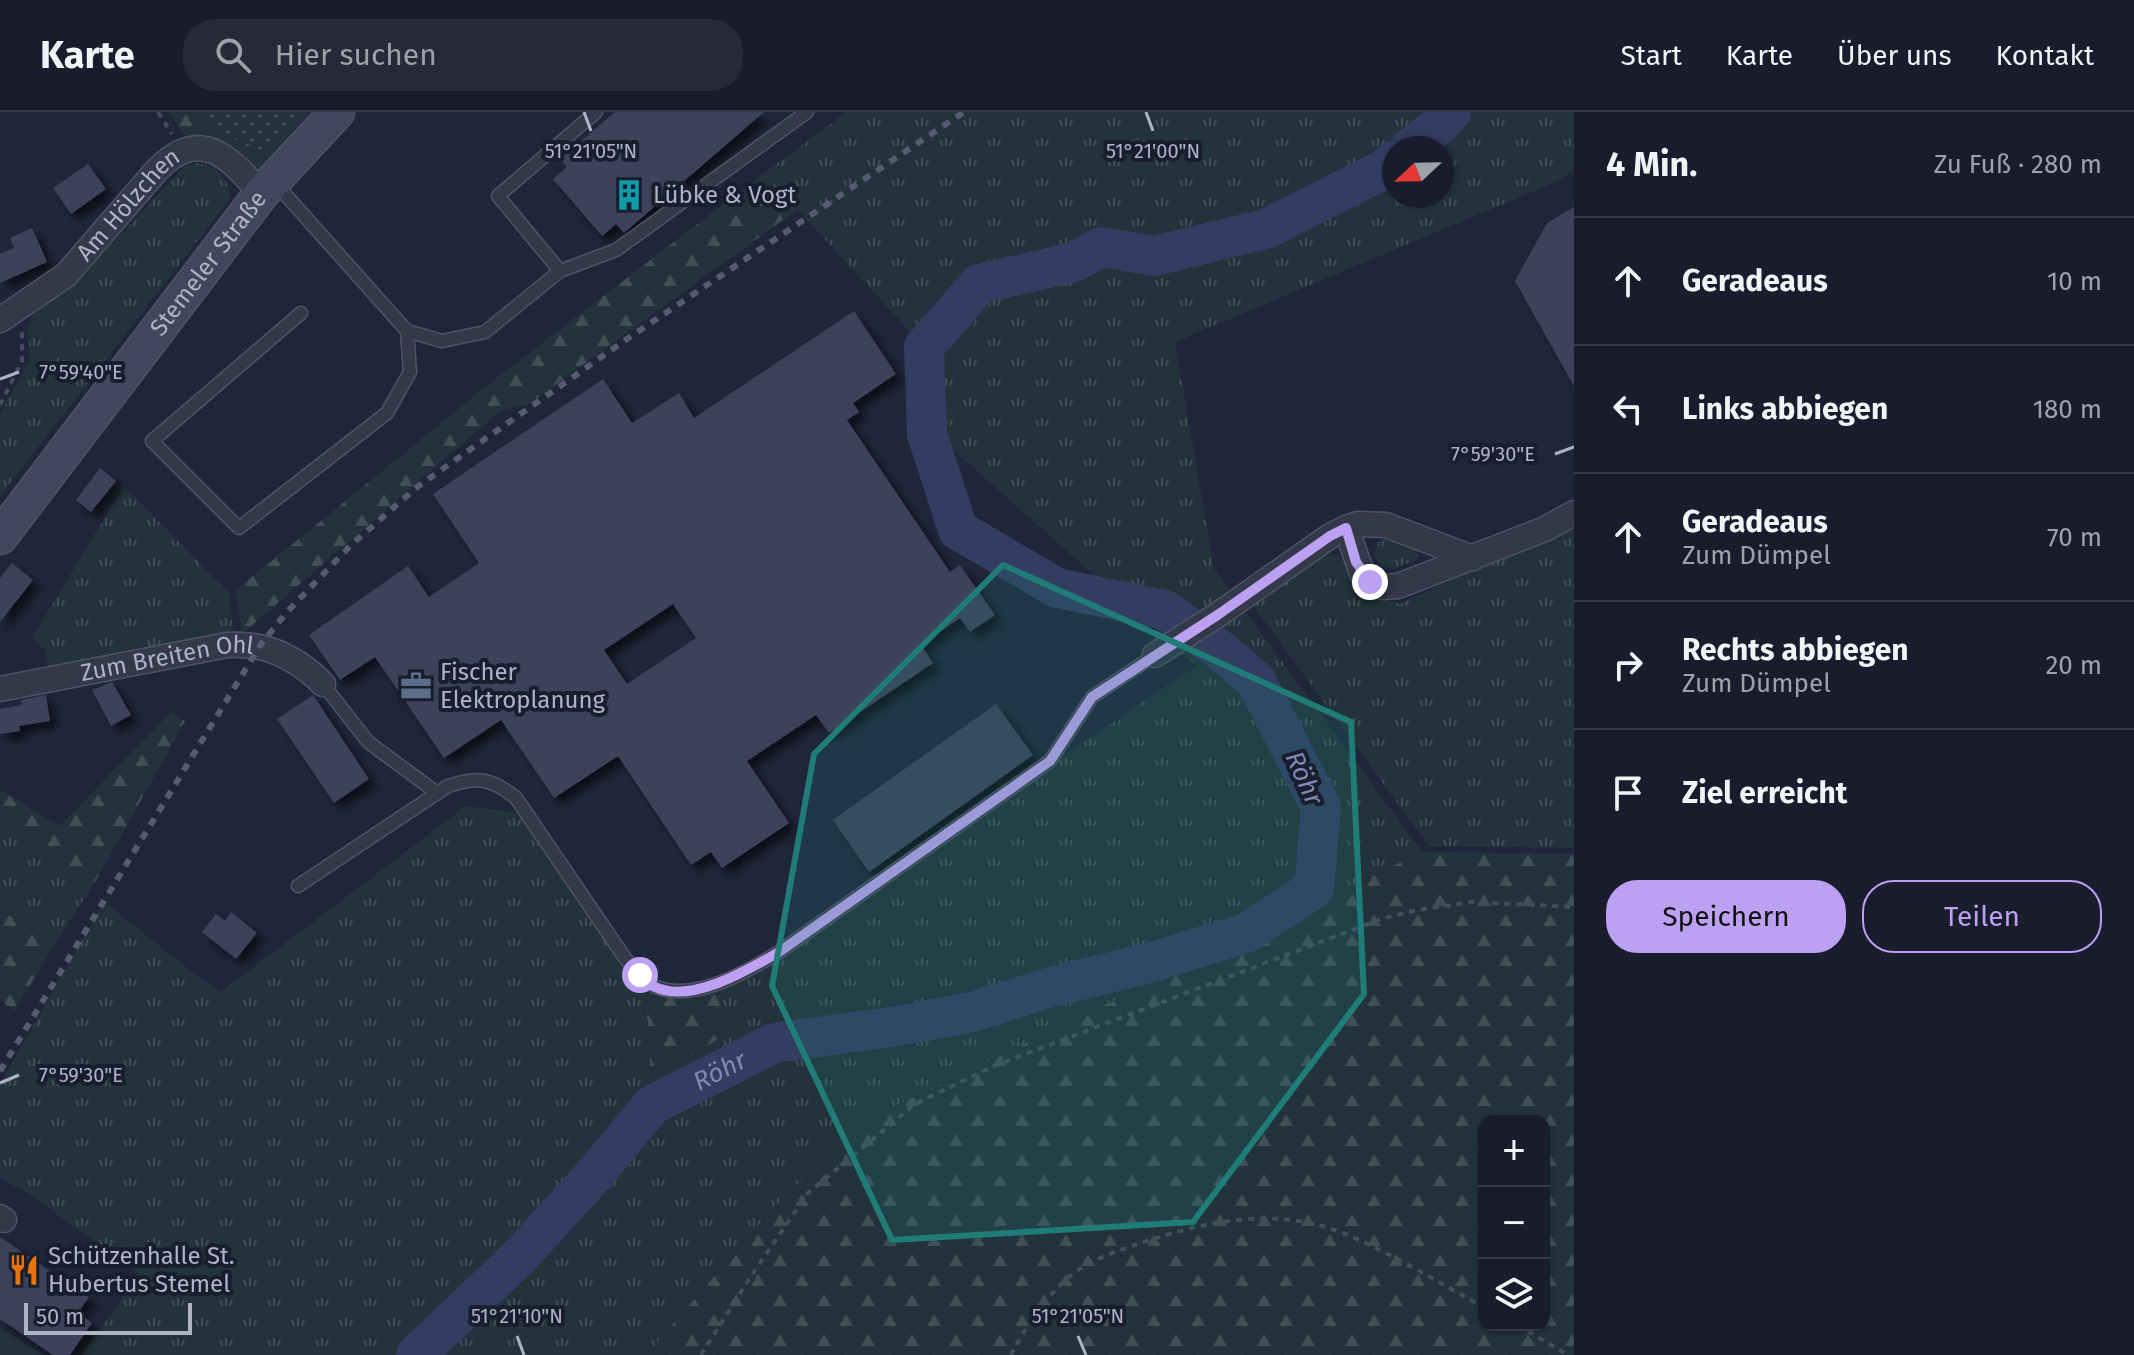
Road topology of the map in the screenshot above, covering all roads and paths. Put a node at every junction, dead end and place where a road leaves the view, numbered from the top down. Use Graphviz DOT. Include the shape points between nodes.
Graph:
graph roads {
  1 [pos="337,112"];
  2 [pos="596,112"];
  3 [pos="807,112"];
  4 [pos="267,187"];
  5 [pos="560,271"];
  6 [pos="301,313"];
  7 [pos="10,314"];
  8 [pos="407,331"];
  9 [pos="0,405"];
  10 [pos="1574,513"];
  11 [pos="1346,528"];
  12 [pos="0,537"];
  13 [pos="1473,558"];
  14 [pos="1155,655"];
  15 [pos="323,684"];
  16 [pos="0,689"];
  17 [pos="437,793"];
  18 [pos="298,886"];
  19 [pos="1574,907"];
  20 [pos="1478,1304"];
  21 [pos="1528,1331"];
  22 [pos="701,1355"];
  23 [pos="1011,1355"];
  24 [pos="1568,1355"];
  1 -- 4 [label="main road, Stemeler Straße"];
  2 -- 5 [label="lane" via="498,196"];
  3 -- 5 [label="lane" via="616,250"];
  4 -- 7 [label="street, Am Hölzchen" via="223,155 206,148 182,150 157,170 66,275"];
  4 -- 8 [label="lane"];
  4 -- 12 [label="main road, Stemeler Straße"];
  5 -- 8 [label="lane" via="485,332 442,341"];
  6 -- 8 [label="lane" via="152,441 239,528 387,413 410,372"];
  7 -- 9 [label="path" via="22,361"];
  10 -- 13 [label="street"];
  11 -- 13 [label="street" via="1386,525"];
  11 -- 13 [label="street" via="1363,576 1383,587"];
  11 -- 14 [label="street"];
  14 -- 17 [label="lane" via="1092,697 1050,761 779,952 743,974 677,992 654,987 625,958 516,798 498,783 472,778"];
  15 -- 16 [label="street, Zum Breiten Ohl" via="292,659 248,644"];
  15 -- 17 [label="lane" via="368,742"];
  17 -- 18 [label="lane"];
  19 -- 22 [label="path" via="1473,902 1381,919 994,1066 915,1104 808,1193"];
  20 -- 23 [label="path" via="1352,1237 1324,1227 1251,1218 1178,1230 1087,1264 1050,1296"];
  21 -- 24 [label="path"];
}
